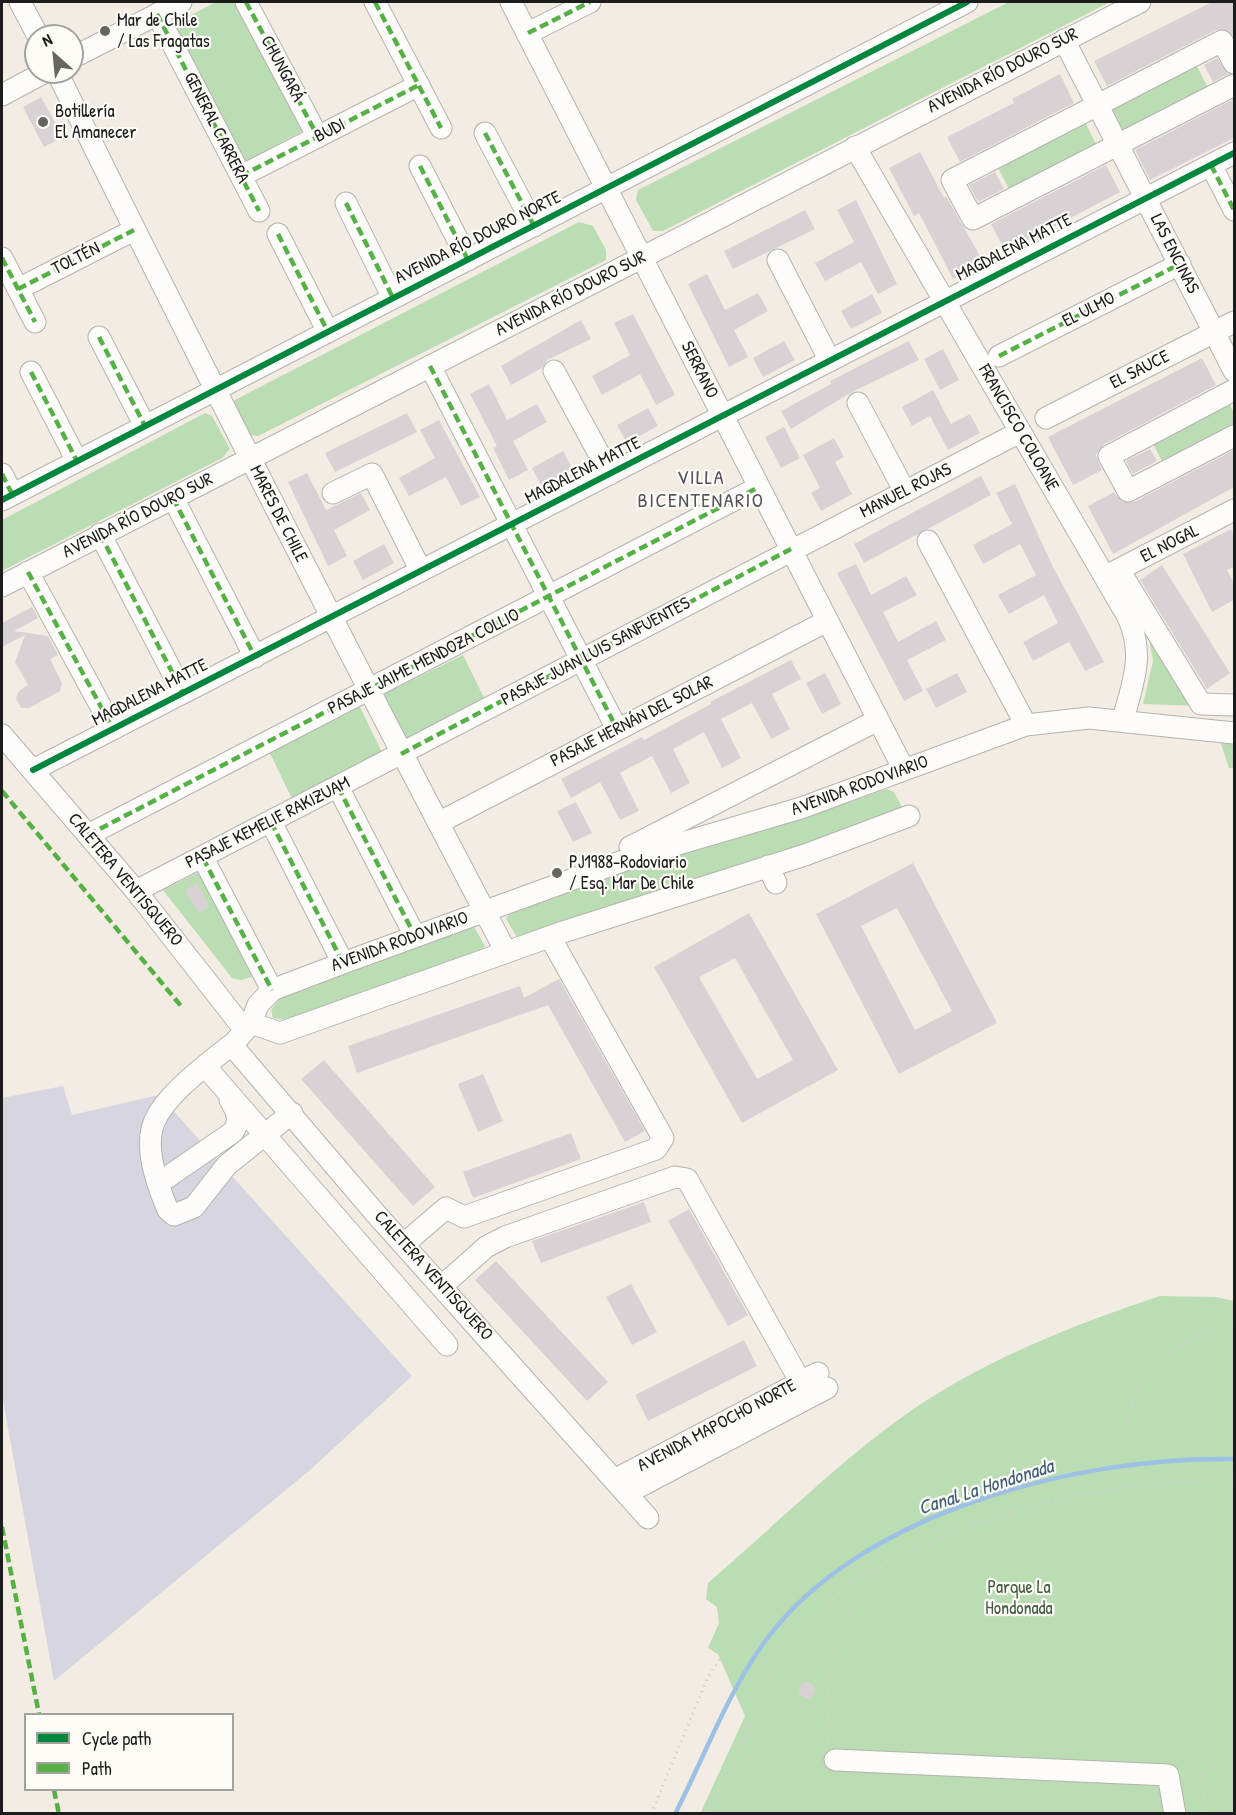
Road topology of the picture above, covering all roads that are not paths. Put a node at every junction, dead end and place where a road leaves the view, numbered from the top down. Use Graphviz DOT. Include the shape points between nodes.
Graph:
graph roads {
  1 [pos="20,2"];
  2 [pos="182,2"];
  3 [pos="246,2"];
  4 [pos="375,2"];
  5 [pos="511,2"];
  6 [pos="590,2"];
  7 [pos="967,2"];
  8 [pos="1140,2"];
  9 [pos="157,14"];
  10 [pos="32,24"];
  11 [pos="528,33"];
  12 [pos="1064,40"];
  13 [pos="84,52"];
  14 [pos="1234,63"];
  15 [pos="24,83"];
  16 [pos="63,84"];
  17 [pos="1234,84"];
  18 [pos="419,85"];
  19 [pos="2,95"];
  20 [pos="1097,104"];
  21 [pos="441,128"];
  22 [pos="485,132"];
  23 [pos="318,137"];
  24 [pos="1118,144"];
  25 [pos="855,147"];
  26 [pos="1234,153"];
  27 [pos="1211,165"];
  28 [pos="420,166"];
  29 [pos="241,176"];
  30 [pos="607,188"];
  31 [pos="1145,197"];
  32 [pos="346,203"];
  33 [pos="1234,210"];
  34 [pos="259,211"];
  35 [pos="534,226"];
  36 [pos="134,230"];
  37 [pos="278,234"];
  38 [pos="642,257"];
  39 [pos="2,258"];
  40 [pos="468,260"];
  41 [pos="778,260"];
  42 [pos="1180,264"];
  43 [pos="18,289"];
  44 [pos="393,298"];
  45 [pos="943,301"];
  46 [pos="35,322"];
  47 [pos="1234,322"];
  48 [pos="328,332"];
  49 [pos="1214,332"];
  50 [pos="99,337"];
  51 [pos="999,356"];
  52 [pos="830,361"];
  53 [pos="430,366"];
  54 [pos="554,371"];
  55 [pos="1234,371"];
  56 [pos="31,372"];
  57 [pos="214,390"];
  58 [pos="1234,390"];
  59 [pos="858,404"];
  60 [pos="722,416"];
  61 [pos="1046,418"];
  62 [pos="145,426"];
  63 [pos="1020,432"];
  64 [pos="1234,436"];
  65 [pos="250,459"];
  66 [pos="77,461"];
  67 [pos="2,474"];
  68 [pos="610,474"];
  69 [pos="759,487"];
  70 [pos="905,492"];
  71 [pos="333,493"];
  72 [pos="7,497"];
  73 [pos="173,498"];
  74 [pos="1233,513"];
  75 [pos="510,525"];
  76 [pos="100,534"];
  77 [pos="928,541"];
  78 [pos="791,549"];
  79 [pos="421,571"];
  80 [pos="28,572"];
  81 [pos="1112,573"];
  82 [pos="2,586"];
  83 [pos="548,597"];
  84 [pos="332,617"];
  85 [pos="827,621"];
  86 [pos="255,657"];
  87 [pos="581,660"];
  88 [pos="368,691"];
  89 [pos="183,693"];
  90 [pos="1234,705"];
  91 [pos="878,720"];
  92 [pos="1123,720"];
  93 [pos="1026,725"];
  94 [pos="113,729"];
  95 [pos="617,729"];
  96 [pos="1234,733"];
  97 [pos="2,735"];
  98 [pos="401,754"];
  99 [pos="33,770"];
  100 [pos="904,770"];
  101 [pos="338,787"];
  102 [pos="909,816"];
  103 [pos="271,822"];
  104 [pos="438,823"];
  105 [pos="88,835"];
  106 [pos="202,858"];
  107 [pos="631,858"];
  108 [pos="136,891"];
  109 [pos="484,911"];
  110 [pos="416,936"];
  111 [pos="550,937"];
  112 [pos="506,952"];
  113 [pos="343,963"];
  114 [pos="272,990"];
  115 [pos="243,1032"];
  116 [pos="205,1066"];
  117 [pos="224,1088"];
  118 [pos="292,1113"];
  119 [pos="264,1135"];
  120 [pos="159,1183"];
  121 [pos="404,1244"];
  122 [pos="442,1286"];
  123 [pos="447,1345"];
  124 [pos="621,1486"];
  125 [pos="648,1518"];
  126 [pos="835,1760"];
  127 [pos="1175,1814"];
  1 -- 10 [label="street"];
  2 -- 9 [label="street"];
  3 -- 23 [label="street, CHUNGARÁ"];
  4 -- 18 [label="street"];
  5 -- 11 [label="street, SERRANO"];
  6 -- 11 [label="street"];
  7 -- 30 [label="street, AVENIDA RÍO DOURO NORTE"];
  8 -- 12 [label="street, AVENIDA RÍO DOURO SUR"];
  9 -- 13 [label="street"];
  9 -- 29 [label="street, GENERAL CARRERA"];
  11 -- 30 [label="street, SERRANO"];
  12 -- 20 [label="street, LAS ENCINAS"];
  12 -- 25 [label="street, AVENIDA RÍO DOURO SUR"];
  14 -- 20 [label="street" via="1222,41"];
  15 -- 19 [label="street"];
  16 -- 36 [label="street, MARES DE CHILE"];
  17 -- 24 [label="street"];
  18 -- 21 [label="street"];
  18 -- 23 [label="street, BUDI"];
  20 -- 24 [label="street, LAS ENCINAS"];
  20 -- 24 [label="street" via="952,180 973,219"];
  22 -- 35 [label="street"];
  23 -- 29 [label="street, BUDI"];
  24 -- 31 [label="street, LAS ENCINAS"];
  25 -- 38 [label="street, AVENIDA RÍO DOURO SUR"];
  25 -- 45 [label="street, FRANCISCO COLOANE"];
  26 -- 27 [label="street, MAGDALENA MATTE"];
  27 -- 31 [label="street, MAGDALENA MATTE"];
  27 -- 33 [label="street"];
  28 -- 40 [label="street"];
  29 -- 34 [label="street, GENERAL CARRERA"];
  30 -- 35 [label="street, AVENIDA RÍO DOURO NORTE"];
  30 -- 38 [label="street, SERRANO"];
  31 -- 42 [label="street, LAS ENCINAS"];
  31 -- 45 [label="street, MAGDALENA MATTE"];
  32 -- 44 [label="street"];
  35 -- 40 [label="street, AVENIDA RÍO DOURO NORTE"];
  36 -- 43 [label="street, TOLTÉN"];
  36 -- 57 [label="street, MARES DE CHILE"];
  37 -- 48 [label="street"];
  38 -- 53 [label="street, AVENIDA RÍO DOURO SUR"];
  38 -- 60 [label="street, SERRANO"];
  39 -- 43 [label="street"];
  40 -- 44 [label="street, AVENIDA RÍO DOURO NORTE"];
  41 -- 52 [label="street"];
  42 -- 49 [label="street, LAS ENCINAS"];
  42 -- 51 [label="street, EL ULMO"];
  43 -- 46 [label="street"];
  44 -- 48 [label="street, AVENIDA RÍO DOURO NORTE"];
  45 -- 52 [label="street, MAGDALENA MATTE"];
  45 -- 63 [label="street, FRANCISCO COLOANE"];
  47 -- 49 [label="street, EL SAUCE"];
  48 -- 57 [label="street, AVENIDA RÍO DOURO NORTE"];
  49 -- 55 [label="street, LAS ENCINAS"];
  49 -- 61 [label="street, EL SAUCE"];
  50 -- 62 [label="street"];
  52 -- 60 [label="street, MAGDALENA MATTE"];
  53 -- 65 [label="street, AVENIDA RÍO DOURO SUR"];
  53 -- 75 [label="street"];
  54 -- 68 [label="street"];
  56 -- 66 [label="street"];
  57 -- 62 [label="street, AVENIDA RÍO DOURO NORTE"];
  57 -- 65 [label="street, MARES DE CHILE"];
  58 -- 64 [label="street" via="1109,456 1128,491"];
  59 -- 70 [label="street"];
  60 -- 68 [label="street, MAGDALENA MATTE"];
  60 -- 69 [label="street, SERRANO"];
  62 -- 66 [label="street, AVENIDA RÍO DOURO NORTE"];
  63 -- 70 [label="street, MANUEL ROJAS"];
  63 -- 81 [label="street, FRANCISCO COLOANE"];
  65 -- 73 [label="street, AVENIDA RÍO DOURO SUR"];
  65 -- 84 [label="street, MARES DE CHILE"];
  66 -- 72 [label="street, AVENIDA RÍO DOURO NORTE"];
  67 -- 72 [label="street"];
  68 -- 75 [label="street, MAGDALENA MATTE"];
  69 -- 78 [label="street, SERRANO"];
  69 -- 83 [label="street, PASAJE JAIME MENDOZA COLLIO"];
  70 -- 78 [label="street, MANUEL ROJAS"];
  71 -- 79 [label="street" via="372,474"];
  73 -- 76 [label="street, AVENIDA RÍO DOURO SUR"];
  73 -- 86 [label="street"];
  74 -- 81 [label="street, EL NOGAL"];
  75 -- 79 [label="street, MAGDALENA MATTE"];
  75 -- 83 [label="street"];
  76 -- 80 [label="street, AVENIDA RÍO DOURO SUR"];
  76 -- 89 [label="street"];
  77 -- 93 [label="street"];
  78 -- 85 [label="street, SERRANO"];
  78 -- 87 [label="street, PASAJE JUAN LUIS SANFUENTES"];
  79 -- 84 [label="street, MAGDALENA MATTE"];
  80 -- 82 [label="street, AVENIDA RÍO DOURO SUR"];
  80 -- 94 [label="street"];
  81 -- 90 [label="street" via="1201,704"];
  81 -- 92 [label="street, FRANCISCO COLOANE" via="1138,646"];
  83 -- 87 [label="street"];
  83 -- 88 [label="street, PASAJE JAIME MENDOZA COLLIO"];
  84 -- 86 [label="street, MAGDALENA MATTE"];
  84 -- 88 [label="street, MARES DE CHILE"];
  85 -- 91 [label="street, SERRANO"];
  85 -- 95 [label="street, PASAJE HERNÁN DEL SOLAR"];
  86 -- 89 [label="street, MAGDALENA MATTE"];
  87 -- 95 [label="street"];
  87 -- 98 [label="street, PASAJE JUAN LUIS SANFUENTES"];
  88 -- 98 [label="street, MARES DE CHILE"];
  88 -- 105 [label="street, PASAJE JAIME MENDOZA COLLIO"];
  89 -- 94 [label="street, MAGDALENA MATTE"];
  91 -- 100 [label="street, SERRANO"];
  91 -- 107 [label="street" via="627,849"];
  92 -- 93 [label="street, AVENIDA RODOVIARIO" via="1089,718"];
  92 -- 96 [label="street, AVENIDA RODOVIARIO"];
  93 -- 100 [label="street, AVENIDA RODOVIARIO"];
  94 -- 99 [label="street, MAGDALENA MATTE"];
  95 -- 104 [label="street, PASAJE HERNÁN DEL SOLAR"];
  97 -- 99 [label="street, CALETERA VENTISQUERO"];
  98 -- 101 [label="street, PASAJE KEMELIE RAKIZUAM"];
  98 -- 104 [label="street, MARES DE CHILE"];
  99 -- 105 [label="street, CALETERA VENTISQUERO"];
  100 -- 107 [label="street, AVENIDA RODOVIARIO" via="763,821"];
  101 -- 103 [label="street, PASAJE KEMELIE RAKIZUAM"];
  101 -- 110 [label="street"];
  102 -- 111 [label="street" via="772,874"];
  103 -- 106 [label="street, PASAJE KEMELIE RAKIZUAM"];
  103 -- 113 [label="street"];
  104 -- 109 [label="street, MARES DE CHILE"];
  105 -- 108 [label="street, CALETERA VENTISQUERO"];
  106 -- 108 [label="street, PASAJE KEMELIE RAKIZUAM"];
  106 -- 114 [label="street"];
  107 -- 109 [label="street, AVENIDA RODOVIARIO"];
  108 -- 115 [label="street, CALETERA VENTISQUERO"];
  109 -- 110 [label="street, AVENIDA RODOVIARIO"];
  109 -- 112 [label="street, MARES DE CHILE"];
  110 -- 113 [label="street, AVENIDA RODOVIARIO"];
  111 -- 112 [label="street"];
  111 -- 121 [label="street" via="663,1138 656,1149 464,1217 446,1208"];
  112 -- 115 [label="street" via="280,1033"];
  113 -- 114 [label="street, AVENIDA RODOVIARIO"];
  114 -- 115 [label="street"];
  115 -- 116 [label="street"];
  115 -- 118 [label="street, CALETERA VENTISQUERO" via="236,1050"];
  116 -- 117 [label="street"];
  116 -- 120 [label="street" via="173,1096 152,1126 152,1155"];
  117 -- 119 [label="street"];
  117 -- 120 [label="street" via="238,1113 233,1132"];
  118 -- 119 [label="street"];
  118 -- 121 [label="street, CALETERA VENTISQUERO"];
  119 -- 120 [label="street" via="227,1166 186,1212 174,1215 168,1210"];
  119 -- 123 [label="street"];
  121 -- 122 [label="street, CALETERA VENTISQUERO"];
  122 -- 124 [label="street, CALETERA VENTISQUERO"];
  122 -- 124 [label="street, AVENIDA MAPOCHO NORTE" via="486,1247 505,1237 675,1177 687,1179 814,1385"];
  124 -- 125 [label="street, CALETERA VENTISQUERO"];
  126 -- 127 [label="street" via="1168,1775"];
}
